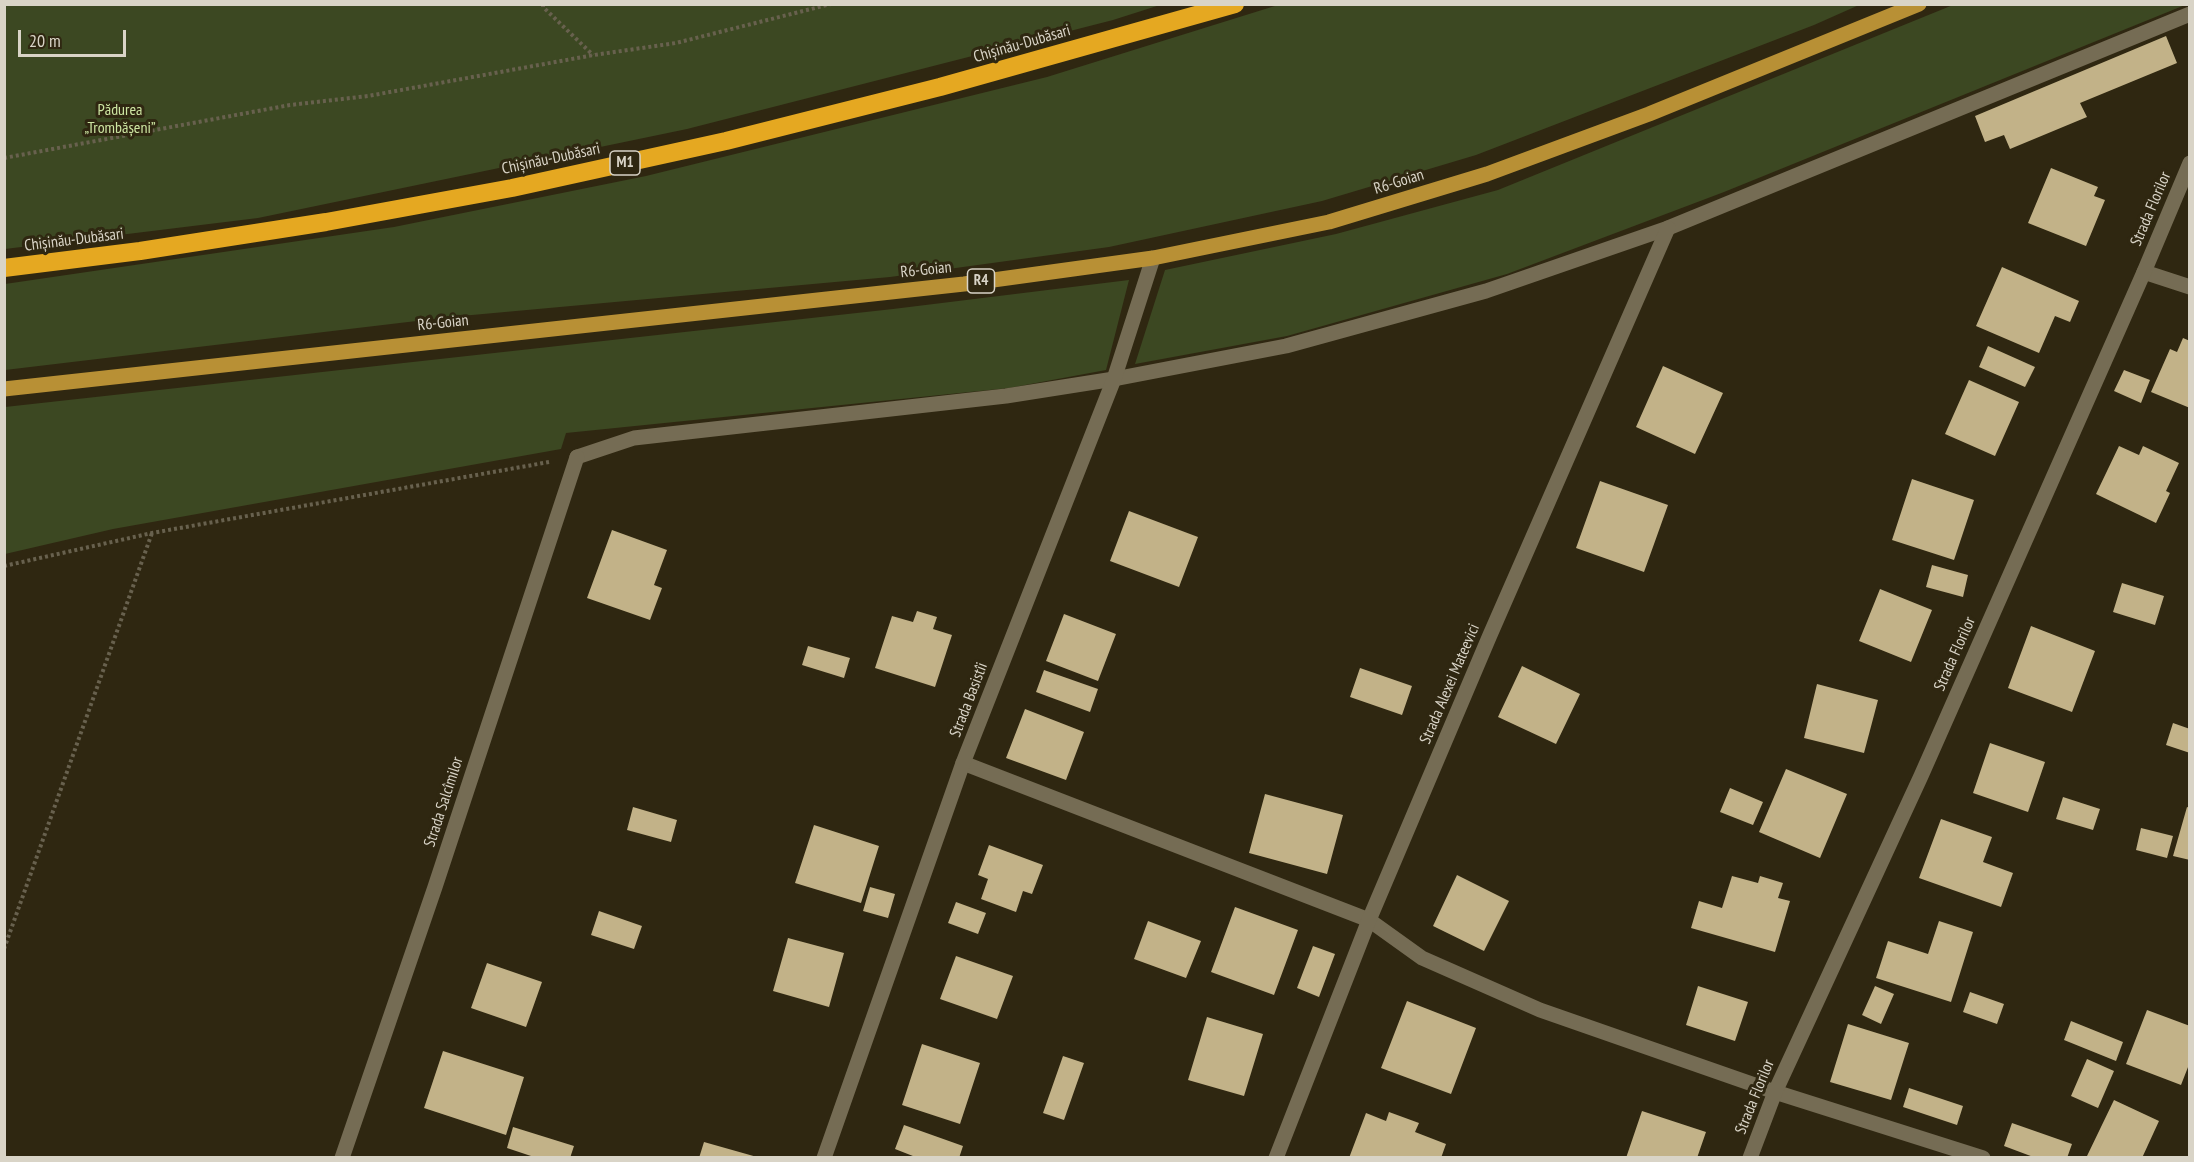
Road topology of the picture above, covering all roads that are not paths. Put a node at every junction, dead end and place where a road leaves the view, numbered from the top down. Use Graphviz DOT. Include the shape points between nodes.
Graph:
graph roads {
  1 [pos="1235,4"];
  2 [pos="1919,4"];
  3 [pos="2190,14"];
  4 [pos="2190,162"];
  5 [pos="1668,228"];
  6 [pos="1153,258"];
  7 [pos="4,268"];
  8 [pos="2144,272"];
  9 [pos="2190,287"];
  10 [pos="1114,379"];
  11 [pos="4,390"];
  12 [pos="963,762"];
  13 [pos="1369,920"];
  14 [pos="1775,1092"];
  15 [pos="342,1158"];
  16 [pos="824,1158"];
  17 [pos="1276,1158"];
  18 [pos="1750,1158"];
  19 [pos="1983,1158"];
  1 -- 7 [label="highway, Chișinău-Dubăsari / M1" via="940,87 726,141 512,188 140,251"];
  2 -- 6 [label="main road, R6-Goian / R4" via="1649,114 1488,174 1329,222"];
  3 -- 5 [label="street"];
  4 -- 8 [label="street, Strada Florilor"];
  5 -- 10 [label="street" via="1486,291 1286,346"];
  5 -- 13 [label="street, Strada Alexei Mateevici"];
  6 -- 10 [label="street, Strada Basistîi"];
  6 -- 11 [label="main road, R6-Goian / R4" via="964,284"];
  8 -- 9 [label="street"];
  8 -- 14 [label="street, Strada Florilor"];
  10 -- 12 [label="street, Strada Basistîi"];
  10 -- 15 [label="street, Strada Salcîmilor" via="1006,396 634,438 577,457"];
  12 -- 13 [label="street"];
  12 -- 16 [label="street, Strada Basistîi"];
  13 -- 14 [label="street" via="1422,958 1540,1010"];
  13 -- 17 [label="street, Strada Alexei Mateevici"];
  14 -- 18 [label="street, Strada Florilor"];
  14 -- 19 [label="street"];
}
